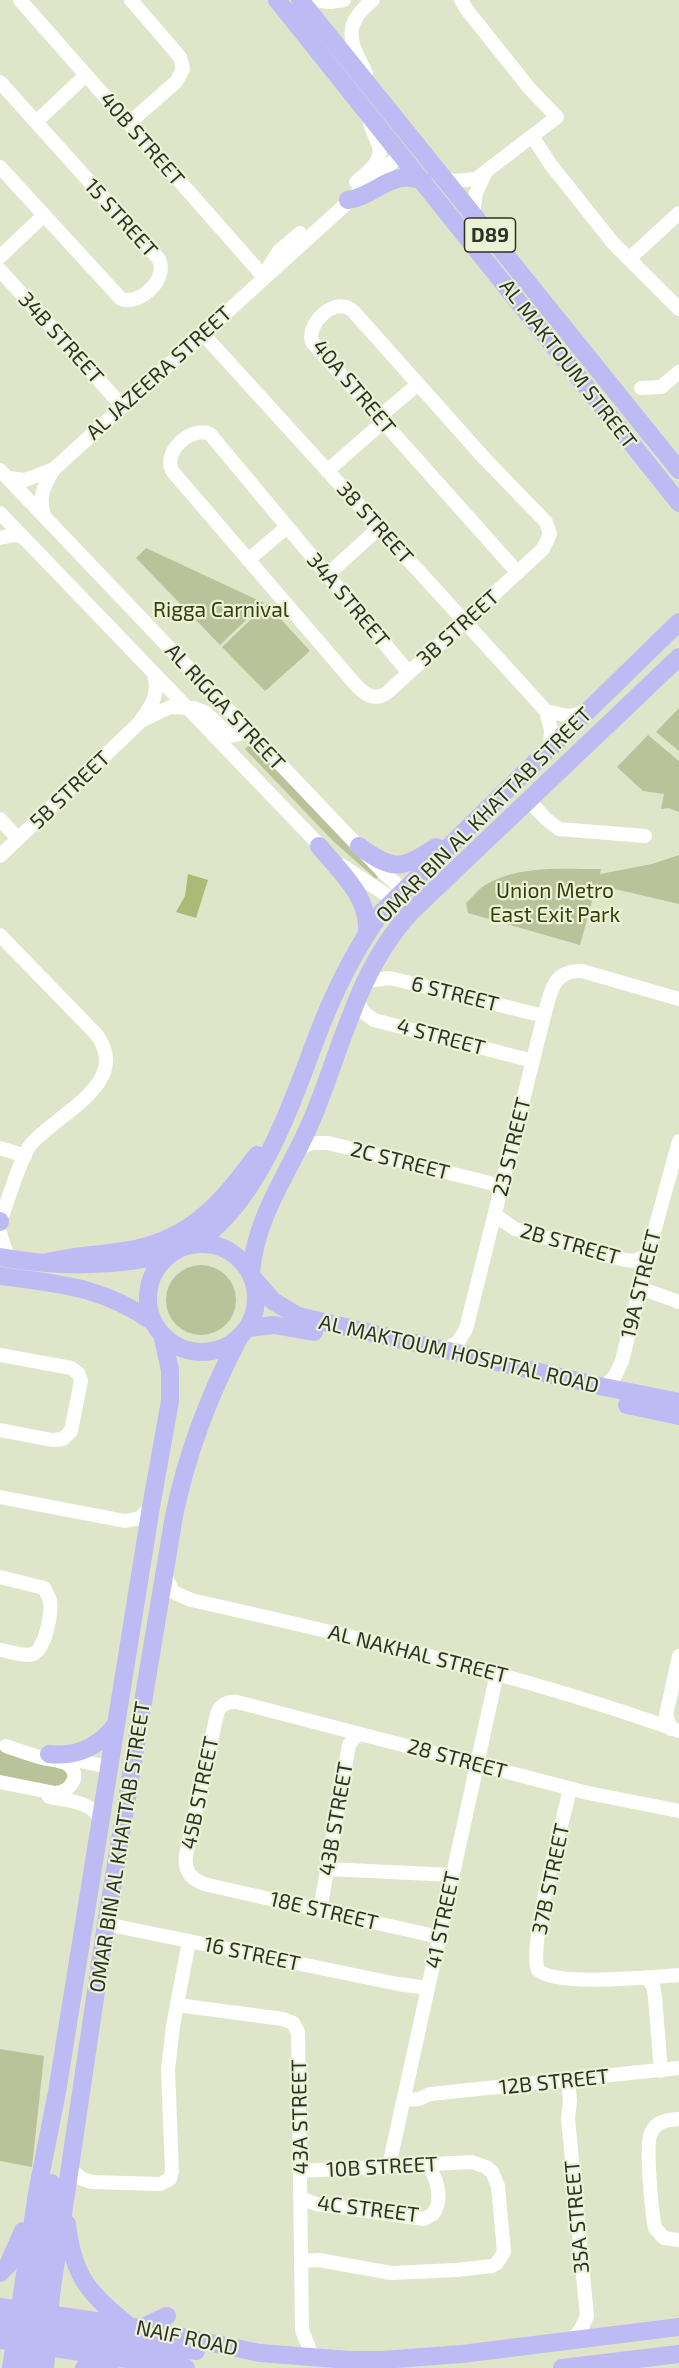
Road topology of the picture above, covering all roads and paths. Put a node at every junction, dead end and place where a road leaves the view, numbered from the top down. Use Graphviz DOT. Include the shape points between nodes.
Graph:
graph roads {
  1 [pos="20,0"];
  2 [pos="131,0"];
  3 [pos="277,0"];
  4 [pos="300,0"];
  5 [pos="314,0"];
  6 [pos="344,0"];
  7 [pos="373,0"];
  8 [pos="454,0"];
  9 [pos="466,4"];
  10 [pos="86,75"];
  11 [pos="0,82"];
  12 [pos="378,96"];
  13 [pos="369,114"];
  14 [pos="36,122"];
  15 [pos="129,123"];
  16 [pos="408,133"];
  17 [pos="529,139"];
  18 [pos="401,154"];
  19 [pos="0,167"];
  20 [pos="485,174"];
  21 [pos="443,177"];
  22 [pos="423,181"];
  23 [pos="348,200"];
  24 [pos="472,213"];
  25 [pos="679,213"];
  26 [pos="44,215"];
  27 [pos="0,257"];
  28 [pos="629,259"];
  29 [pos="0,270"];
  30 [pos="264,277"];
  31 [pos="679,309"];
  32 [pos="203,334"];
  33 [pos="679,372"];
  34 [pos="418,384"];
  35 [pos="641,388"];
  36 [pos="123,407"];
  37 [pos="381,419"];
  38 [pos="54,469"];
  39 [pos="679,470"];
  40 [pos="327,471"];
  41 [pos="4,474"];
  42 [pos="678,503"];
  43 [pos="0,513"];
  44 [pos="44,515"];
  45 [pos="287,527"];
  46 [pos="379,528"];
  47 [pos="550,534"];
  48 [pos="23,537"];
  49 [pos="0,538"];
  50 [pos="248,560"];
  51 [pos="518,573"];
  52 [pos="327,575"];
  53 [pos="465,622"];
  54 [pos="679,622"];
  55 [pos="677,660"];
  56 [pos="154,673"];
  57 [pos="409,673"];
  58 [pos="355,684"];
  59 [pos="187,708"];
  60 [pos="546,711"];
  61 [pos="590,711"];
  62 [pos="139,723"];
  63 [pos="241,725"];
  64 [pos="550,749"];
  65 [pos="529,801"];
  66 [pos="0,819"];
  67 [pos="645,836"];
  68 [pos="18,839"];
  69 [pos="458,839"];
  70 [pos="319,846"];
  71 [pos="359,846"];
  72 [pos="0,856"];
  73 [pos="398,895"];
  74 [pos="417,907"];
  75 [pos="367,932"];
  76 [pos="0,934"];
  77 [pos="366,981"];
  78 [pos="679,999"];
  79 [pos="357,1000"];
  80 [pos="544,1016"];
  81 [pos="533,1062"];
  82 [pos="282,1122"];
  83 [pos="679,1141"];
  84 [pos="0,1148"];
  85 [pos="299,1148"];
  86 [pos="25,1156"];
  87 [pos="502,1186"];
  88 [pos="495,1215"];
  89 [pos="0,1222"];
  90 [pos="0,1233"];
  91 [pos="194,1244"];
  92 [pos="171,1253"];
  93 [pos="648,1254"];
  94 [pos="4,1258"];
  95 [pos="44,1263"];
  96 [pos="252,1275"];
  97 [pos="0,1276"];
  98 [pos="640,1288"];
  99 [pos="679,1302"];
  100 [pos="158,1328"];
  101 [pos="466,1329"];
  102 [pos="243,1333"];
  103 [pos="445,1350"];
  104 [pos="0,1355"];
  105 [pos="476,1358"];
  106 [pos="604,1388"];
  107 [pos="679,1402"];
  108 [pos="679,1416"];
  109 [pos="0,1431"];
  110 [pos="0,1497"];
  111 [pos="151,1507"];
  112 [pos="124,1521"];
  113 [pos="146,1542"];
  114 [pos="165,1575"];
  115 [pos="0,1577"];
  116 [pos="0,1650"];
  117 [pos="679,1656"];
  118 [pos="497,1673"];
  119 [pos="237,1702"];
  120 [pos="667,1710"];
  121 [pos="651,1722"];
  122 [pos="116,1724"];
  123 [pos="675,1730"];
  124 [pos="361,1734"];
  125 [pos="3,1745"];
  126 [pos="49,1754"];
  127 [pos="477,1764"];
  128 [pos="109,1767"];
  129 [pos="0,1782"];
  130 [pos="0,1788"];
  131 [pos="570,1789"];
  132 [pos="679,1811"];
  133 [pos="100,1821"];
  134 [pos="118,1851"];
  135 [pos="327,1869"];
  136 [pos="453,1875"];
  137 [pos="208,1885"];
  138 [pos="320,1910"];
  139 [pos="106,1924"];
  140 [pos="440,1937"];
  141 [pos="189,1941"];
  142 [pos="679,1975"];
  143 [pos="646,1977"];
  144 [pos="427,1993"];
  145 [pos="177,2006"];
  146 [pos="679,2068"];
  147 [pos="661,2071"];
  148 [pos="564,2081"];
  149 [pos="407,2086"];
  150 [pos="430,2094"];
  151 [pos="404,2100"];
  152 [pos="679,2119"];
  153 [pos="50,2127"];
  154 [pos="445,2164"];
  155 [pos="425,2165"];
  156 [pos="389,2166"];
  157 [pos="70,2169"];
  158 [pos="300,2171"];
  159 [pos="436,2178"];
  160 [pos="37,2193"];
  161 [pos="301,2198"];
  162 [pos="65,2203"];
  163 [pos="679,2240"];
  164 [pos="302,2261"];
  165 [pos="0,2273"];
  166 [pos="0,2307"];
  167 [pos="34,2311"];
  168 [pos="167,2316"];
  169 [pos="586,2316"];
  170 [pos="135,2327"];
  171 [pos="679,2327"];
  172 [pos="302,2330"];
  173 [pos="24,2336"];
  174 [pos="610,2336"];
  175 [pos="572,2340"];
  176 [pos="260,2353"];
  177 [pos="679,2354"];
  178 [pos="290,2356"];
  179 [pos="126,2358"];
  180 [pos="313,2358"];
  181 [pos="426,2358"];
  182 [pos="11,2368"];
  183 [pos="29,2368"];
  184 [pos="45,2368"];
  185 [pos="84,2368"];
  186 [pos="186,2368"];
  187 [pos="369,2368"];
  188 [pos="562,2368"];
  1 -- 10 [label="street, 40B STREET"];
  2 -- 15 [label="street" via="180,57 183,69 176,82"];
  3 -- 13 [label="main road, AL MAKTOUM STREET / D89"];
  4 -- 12 [label="main road, AL MAKTOUM STREET / D89"];
  5 -- 6 [label="street"];
  7 -- 12 [label="street" via="356,15 351,34"];
  8 -- 9 [label="street"];
  9 -- 17 [label="street" via="553,120"];
  10 -- 14 [label="street"];
  10 -- 15 [label="street, 40B STREET"];
  11 -- 14 [label="street, 15 STREET"];
  12 -- 16 [label="main road, AL MAKTOUM STREET / D89"];
  13 -- 18 [label="main road, AL MAKTOUM STREET / D89"];
  13 -- 30 [label="street, AL JAZEERA STREET" via="380,148 375,164 279,251"];
  14 -- 26 [label="street, 15 STREET" via="158,258 160,278 136,299 126,301"];
  15 -- 30 [label="street, 40B STREET"];
  16 -- 18 [label="main road" via="408,145"];
  16 -- 21 [label="main road, AL MAKTOUM STREET / D89"];
  17 -- 20 [label="street"];
  17 -- 28 [label="street"];
  18 -- 22 [label="main road, AL MAKTOUM STREET / D89"];
  18 -- 23 [label="street, AL JAZEERA STREET"];
  19 -- 26 [label="street, 15 STREET"];
  20 -- 21 [label="street" via="465,182"];
  20 -- 24 [label="street"];
  21 -- 24 [label="main road, AL MAKTOUM STREET / D89"];
  22 -- 23 [label="main road" via="411,177 391,179"];
  22 -- 42 [label="main road, AL MAKTOUM STREET / D89"];
  23 -- 30 [label="street, AL JAZEERA STREET"];
  24 -- 39 [label="main road, AL MAKTOUM STREET / D89"];
  25 -- 28 [label="street"];
  26 -- 27 [label="street"];
  28 -- 31 [label="street"];
  29 -- 36 [label="street, 34B STREET"];
  30 -- 32 [label="street, AL JAZEERA STREET"];
  32 -- 36 [label="street, AL JAZEERA STREET"];
  32 -- 40 [label="street, 38 STREET"];
  33 -- 35 [label="street" via="661,387"];
  34 -- 37 [label="street"];
  34 -- 37 [label="street, 40A STREET" via="350,307 340,304 330,309 312,327 312,342"];
  34 -- 47 [label="street, 40A STREET" via="546,522"];
  36 -- 38 [label="street, AL JAZEERA STREET"];
  37 -- 40 [label="street"];
  37 -- 51 [label="street, 40A STREET"];
  38 -- 41 [label="street, AL JAZEERA STREET" via="25,480"];
  38 -- 44 [label="street, AL JAZEERA STREET" via="40,497"];
  40 -- 46 [label="street, 38 STREET"];
  41 -- 44 [label="street, AL RIGGA STREET"];
  43 -- 48 [label="street, AL RIGGA STREET"];
  44 -- 63 [label="street, AL RIGGA STREET"];
  45 -- 50 [label="street"];
  45 -- 50 [label="street, 34A STREET" via="210,434 200,431 190,435 171,453 170,468"];
  45 -- 52 [label="street, 34A STREET"];
  46 -- 52 [label="street"];
  46 -- 53 [label="street, 38 STREET"];
  47 -- 51 [label="street, 3B STREET" via="543,549"];
  48 -- 49 [label="street"];
  48 -- 56 [label="street, AL RIGGA STREET"];
  50 -- 58 [label="street, 34A STREET"];
  51 -- 53 [label="street, 3B STREET"];
  52 -- 57 [label="street, 34A STREET"];
  53 -- 57 [label="street, 3B STREET"];
  53 -- 60 [label="street, 38 STREET"];
  54 -- 61 [label="main road, OMAR BIN AL KHATTAB STREET"];
  55 -- 65 [label="main road, OMAR BIN AL KHATTAB STREET"];
  56 -- 59 [label="street, AL RIGGA STREET"];
  56 -- 62 [label="street, 5B STREET" via="157,692"];
  57 -- 58 [label="street, 3B STREET" via="378,697 367,695"];
  59 -- 62 [label="street, 5B STREET" via="162,709"];
  59 -- 63 [label="street" via="205,712 230,736 240,734"];
  59 -- 70 [label="street, AL RIGGA STREET"];
  60 -- 61 [label="street" via="568,716"];
  60 -- 64 [label="street"];
  61 -- 64 [label="main road, OMAR BIN AL KHATTAB STREET"];
  62 -- 68 [label="street, 5B STREET"];
  63 -- 71 [label="street, AL RIGGA STREET"];
  64 -- 69 [label="main road, OMAR BIN AL KHATTAB STREET"];
  65 -- 67 [label="street" via="559,829"];
  65 -- 74 [label="main road, OMAR BIN AL KHATTAB STREET"];
  66 -- 68 [label="street"];
  68 -- 72 [label="street, 5B STREET"];
  69 -- 71 [label="main road" via="402,865 383,862"];
  69 -- 73 [label="main road, OMAR BIN AL KHATTAB STREET"];
  70 -- 73 [label="street, AL RIGGA STREET" via="349,871"];
  70 -- 75 [label="main road" via="363,902"];
  71 -- 73 [label="street, AL RIGGA STREET" via="391,881"];
  73 -- 74 [label="main road"];
  73 -- 75 [label="main road, OMAR BIN AL KHATTAB STREET"];
  74 -- 77 [label="main road, OMAR BIN AL KHATTAB STREET" via="388,939"];
  75 -- 82 [label="main road, OMAR BIN AL KHATTAB STREET" via="335,993"];
  76 -- 86 [label="street" via="96,1034 106,1052 100,1082 32,1144"];
  77 -- 79 [label="main road, OMAR BIN AL KHATTAB STREET"];
  77 -- 80 [label="street, 6 STREET" via="390,978"];
  78 -- 80 [label="street, 23 STREET" via="589,972 568,972 555,982"];
  79 -- 81 [label="street, 4 STREET" via="363,1012 374,1020"];
  79 -- 85 [label="main road, OMAR BIN AL KHATTAB STREET"];
  80 -- 81 [label="street, 23 STREET"];
  81 -- 87 [label="street, 23 STREET"];
  82 -- 91 [label="main road, OMAR BIN AL KHATTAB STREET" via="242,1200 219,1226"];
  82 -- 95 [label="main road" via="226,1197 191,1226 136,1248"];
  83 -- 93 [label="street, 19A STREET"];
  84 -- 86 [label="street"];
  85 -- 87 [label="street, 2C STREET" via="328,1143"];
  85 -- 96 [label="main road, OMAR BIN AL KHATTAB STREET" via="264,1214 254,1249"];
  86 -- 89 [label="street"];
  87 -- 88 [label="street, 23 STREET"];
  88 -- 93 [label="street, 2B STREET" via="515,1229 626,1260 635,1261"];
  88 -- 101 [label="street, 23 STREET"];
  90 -- 94 [label="street"];
  91 -- 92 [label="main road"];
  91 -- 96 [label="main road" via="221,1247 243,1262"];
  92 -- 95 [label="main road" via="114,1264"];
  92 -- 100 [label="main road" via="150,1283 148,1296"];
  93 -- 98 [label="street, 19A STREET"];
  94 -- 95 [label="main road"];
  96 -- 102 [label="main road" via="256,1308"];
  96 -- 103 [label="main road, AL MAKTOUM HOSPITAL ROAD" via="273,1300 298,1316"];
  97 -- 100 [label="main road" via="94,1291 128,1305"];
  98 -- 99 [label="street"];
  98 -- 106 [label="street, 19A STREET" via="619,1368"];
  100 -- 102 [label="main road" via="175,1345 191,1351 225,1348"];
  100 -- 111 [label="main road, OMAR BIN AL KHATTAB STREET" via="170,1370 170,1401"];
  101 -- 103 [label="street" via="458,1342"];
  101 -- 105 [label="street" via="468,1345"];
  102 -- 108 [label="main road, AL MAKTOUM HOSPITAL ROAD" via="274,1325 288,1326"];
  102 -- 114 [label="main road, OMAR BIN AL KHATTAB STREET" via="211,1395 190,1450"];
  103 -- 105 [label="main road, AL MAKTOUM HOSPITAL ROAD"];
  104 -- 109 [label="street" via="71,1368 81,1381 68,1436 52,1440"];
  105 -- 106 [label="main road, AL MAKTOUM HOSPITAL ROAD"];
  106 -- 107 [label="main road, AL MAKTOUM HOSPITAL ROAD"];
  110 -- 112 [label="street"];
  111 -- 112 [label="street" via="140,1518"];
  111 -- 113 [label="main road, OMAR BIN AL KHATTAB STREET"];
  112 -- 113 [label="street" via="138,1529"];
  113 -- 122 [label="main road, OMAR BIN AL KHATTAB STREET"];
  114 -- 118 [label="street, AL NAKHAL STREET" via="173,1592 191,1600"];
  114 -- 134 [label="main road, OMAR BIN AL KHATTAB STREET"];
  115 -- 116 [label="street" via="44,1588 50,1601 40,1648 25,1654"];
  117 -- 120 [label="street"];
  118 -- 121 [label="street, AL NAKHAL STREET"];
  118 -- 127 [label="street, 41 STREET"];
  119 -- 124 [label="street, 28 STREET"];
  119 -- 137 [label="street, 45B STREET" via="226,1702 217,1714 186,1855 192,1878"];
  120 -- 121 [label="street"];
  120 -- 123 [label="street" via="667,1720"];
  121 -- 123 [label="street, AL NAKHAL STREET"];
  122 -- 126 [label="main road" via="103,1739 84,1750"];
  122 -- 128 [label="main road, OMAR BIN AL KHATTAB STREET"];
  124 -- 127 [label="street, 28 STREET"];
  124 -- 135 [label="street, 43B STREET" via="350,1745"];
  125 -- 126 [label="street"];
  125 -- 129 [label="street" via="67,1764 74,1782 63,1793 55,1793"];
  126 -- 128 [label="street"];
  127 -- 131 [label="street, 28 STREET"];
  127 -- 136 [label="street, 41 STREET"];
  128 -- 133 [label="main road, OMAR BIN AL KHATTAB STREET"];
  128 -- 134 [label="main road" via="120,1780 113,1836"];
  130 -- 133 [label="street" via="89,1806"];
  131 -- 132 [label="street, 28 STREET"];
  131 -- 143 [label="street, 37B STREET" via="545,1898 536,1958 538,1970 554,1977"];
  133 -- 153 [label="main road, OMAR BIN AL KHATTAB STREET"];
  134 -- 139 [label="main road, OMAR BIN AL KHATTAB STREET"];
  135 -- 136 [label="street"];
  135 -- 138 [label="street, 43B STREET"];
  136 -- 140 [label="street, 41 STREET"];
  137 -- 138 [label="street, 18E STREET"];
  138 -- 140 [label="street, 18E STREET"];
  139 -- 141 [label="street, 16 STREET"];
  139 -- 157 [label="main road, OMAR BIN AL KHATTAB STREET"];
  140 -- 144 [label="street, 41 STREET"];
  141 -- 144 [label="street, 16 STREET"];
  141 -- 145 [label="street"];
  142 -- 143 [label="street"];
  143 -- 147 [label="street" via="655,1996"];
  144 -- 149 [label="street, 41 STREET"];
  145 -- 157 [label="street" via="168,2069 170,2179 160,2184 92,2182"];
  145 -- 158 [label="street, 43A STREET" via="283,2019 296,2027"];
  146 -- 147 [label="street, 12B STREET"];
  147 -- 148 [label="street, 12B STREET"];
  148 -- 150 [label="street, 12B STREET"];
  148 -- 169 [label="street, 35A STREET" via="570,2102 568,2119"];
  149 -- 150 [label="street, 12B STREET"];
  149 -- 151 [label="street, 41 STREET"];
  150 -- 151 [label="street, 12B STREET"];
  151 -- 156 [label="street, 41 STREET"];
  152 -- 163 [label="street" via="663,2121 649,2138 656,2228 664,2238"];
  153 -- 160 [label="main road, OMAR BIN AL KHATTAB STREET"];
  153 -- 167 [label="main road" via="52,2170"];
  154 -- 155 [label="street, 10B STREET"];
  154 -- 159 [label="street, 4C STREET"];
  154 -- 164 [label="street, 10B STREET" via="472,2162 486,2167 496,2179 504,2252 497,2263 486,2268 391,2273 319,2260"];
  155 -- 156 [label="street, 10B STREET"];
  155 -- 159 [label="street, 4C STREET"];
  156 -- 158 [label="street, 10B STREET"];
  157 -- 162 [label="main road, OMAR BIN AL KHATTAB STREET"];
  158 -- 161 [label="street, 43A STREET"];
  159 -- 161 [label="street, 4C STREET" via="438,2206 424,2218 316,2204"];
  160 -- 165 [label="main road" via="15,2251"];
  160 -- 167 [label="main road, OMAR BIN AL KHATTAB STREET"];
  161 -- 164 [label="street, 43A STREET"];
  162 -- 167 [label="main road, OMAR BIN AL KHATTAB STREET"];
  162 -- 170 [label="main road" via="72,2253 85,2284 98,2300"];
  164 -- 172 [label="street, 43A STREET"];
  166 -- 167 [label="main road, NAIF ROAD"];
  167 -- 170 [label="main road, NAIF ROAD"];
  167 -- 173 [label="main road, OMAR BIN AL KHATTAB STREET"];
  167 -- 173 [label="main road, OMAR BIN AL KHATTAB STREET"];
  168 -- 170 [label="main road"];
  169 -- 174 [label="street"];
  169 -- 175 [label="street"];
  170 -- 176 [label="main road, NAIF ROAD"];
  171 -- 174 [label="main road, NAIF ROAD"];
  172 -- 178 [label="street, 43A STREET"];
  172 -- 180 [label="street, 43A STREET"];
  173 -- 176 [label="main road" via="213,2354"];
  173 -- 179 [label="main road, NAIF ROAD"];
  173 -- 182 [label="main road, OMAR BIN AL KHATTAB STREET"];
  173 -- 183 [label="main road"];
  173 -- 184 [label="main road, OMAR BIN AL KHATTAB STREET"];
  174 -- 175 [label="main road, NAIF ROAD"];
  175 -- 181 [label="main road, NAIF ROAD"];
  176 -- 178 [label="main road, NAIF ROAD"];
  177 -- 188 [label="main road"];
  178 -- 180 [label="main road, NAIF ROAD"];
  179 -- 185 [label="main road"];
  179 -- 186 [label="main road, NAIF ROAD"];
  180 -- 181 [label="main road, NAIF ROAD"];
  181 -- 187 [label="main road" via="419,2364"];
}
